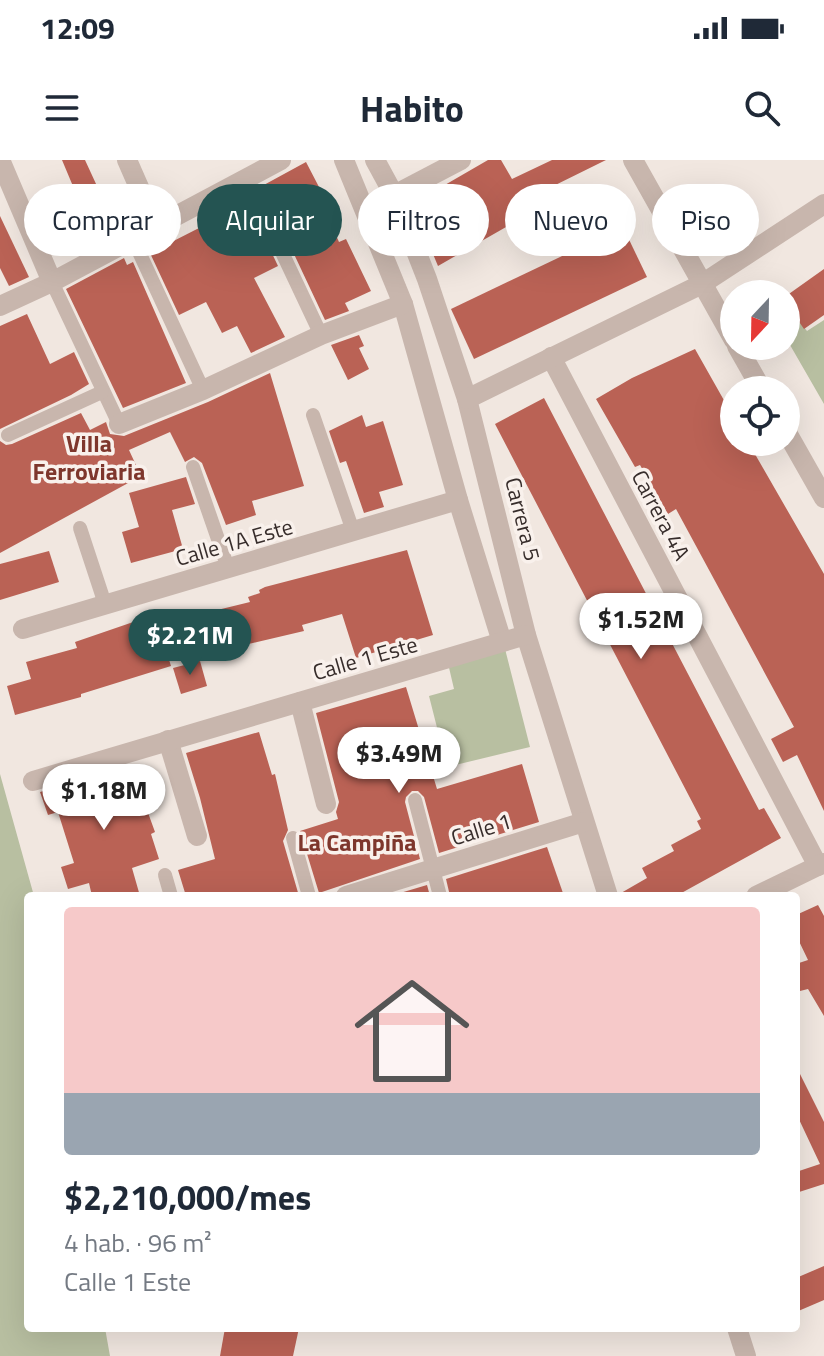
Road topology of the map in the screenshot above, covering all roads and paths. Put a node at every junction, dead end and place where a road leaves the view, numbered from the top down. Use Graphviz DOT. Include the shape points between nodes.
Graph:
graph roads {
  1 [pos="127,160"];
  2 [pos="281,160"];
  3 [pos="344,160"];
  4 [pos="375,160"];
  5 [pos="461,160"];
  6 [pos="633,160"];
  7 [pos="1,162"];
  8 [pos="247,178"];
  9 [pos="138,184"];
  10 [pos="388,184"];
  11 [pos="415,184"];
  12 [pos="824,204"];
  13 [pos="181,213"];
  14 [pos="101,256"];
  15 [pos="141,256"];
  16 [pos="418,256"];
  17 [pos="52,282"];
  18 [pos="702,284"];
  19 [pos="403,304"];
  20 [pos="0,306"];
  21 [pos="720,316"];
  22 [pos="321,335"];
  23 [pos="551,357"];
  24 [pos="203,390"];
  25 [pos="102,392"];
  26 [pos="467,399"];
  27 [pos="313,415"];
  28 [pos="119,424"];
  29 [pos="8,435"];
  30 [pos="800,456"];
  31 [pos="193,467"];
  32 [pos="824,498"];
  33 [pos="458,500"];
  34 [pos="80,528"];
  35 [pos="353,531"];
  36 [pos="228,568"];
  37 [pos="105,604"];
  38 [pos="23,629"];
  39 [pos="526,635"];
  40 [pos="502,642"];
  41 [pos="300,702"];
  42 [pos="168,740"];
  43 [pos="33,781"];
  44 [pos="415,800"];
  45 [pos="326,804"];
  46 [pos="584,822"];
  47 [pos="197,836"];
  48 [pos="293,838"];
  49 [pos="821,865"];
  50 [pos="433,869"];
  51 [pos="165,875"];
  52 [pos="170,892"];
  53 [pos="308,892"];
  54 [pos="359,892"];
  55 [pos="439,892"];
  56 [pos="607,892"];
  57 [pos="764,892"];
  58 [pos="738,1332"];
  59 [pos="746,1356"];
  1 -- 9 [label="street"];
  2 -- 8 [label="street"];
  3 -- 19 [label="street"];
  4 -- 10 [label="street, Carrera 5"];
  5 -- 11 [label="street"];
  6 -- 18 [label="street"];
  7 -- 17 [label="street"];
  8 -- 13 [label="street"];
  8 -- 22 [label="lane"];
  12 -- 18 [label="street"];
  14 -- 17 [label="street"];
  15 -- 24 [label="lane"];
  16 -- 26 [label="street, Carrera 5"];
  17 -- 20 [label="street"];
  17 -- 25 [label="lane"];
  18 -- 21 [label="street"];
  18 -- 23 [label="street"];
  19 -- 22 [label="street"];
  19 -- 33 [label="street"];
  22 -- 24 [label="street"];
  23 -- 26 [label="street"];
  23 -- 49 [label="street, Carrera 4A"];
  24 -- 28 [label="street"];
  25 -- 28 [label="lane"];
  25 -- 29 [label="lane"];
  26 -- 39 [label="street, Carrera 5"];
  27 -- 35 [label="lane"];
  30 -- 32 [label="street"];
  31 -- 36 [label="lane"];
  33 -- 35 [label="street, Calle 1A Este"];
  33 -- 40 [label="street"];
  34 -- 37 [label="lane"];
  35 -- 36 [label="street, Calle 1A Este"];
  36 -- 37 [label="street, Calle 1A Este"];
  37 -- 38 [label="street, Calle 1A Este"];
  39 -- 40 [label="street, Calle 1 Este"];
  39 -- 46 [label="street, Carrera 5"];
  40 -- 41 [label="street, Calle 1 Este"];
  41 -- 42 [label="street, Calle 1 Este"];
  41 -- 45 [label="street"];
  42 -- 43 [label="street, Calle 1 Este"];
  42 -- 47 [label="street"];
  44 -- 50 [label="lane"];
  46 -- 50 [label="street, Calle 1"];
  46 -- 56 [label="street, Carrera 5"];
  48 -- 53 [label="lane"];
  49 -- 57 [label="street"];
  50 -- 54 [label="street, Calle 1"];
  50 -- 55 [label="lane"];
  51 -- 52 [label="lane"];
  58 -- 59 [label="street"];
}
